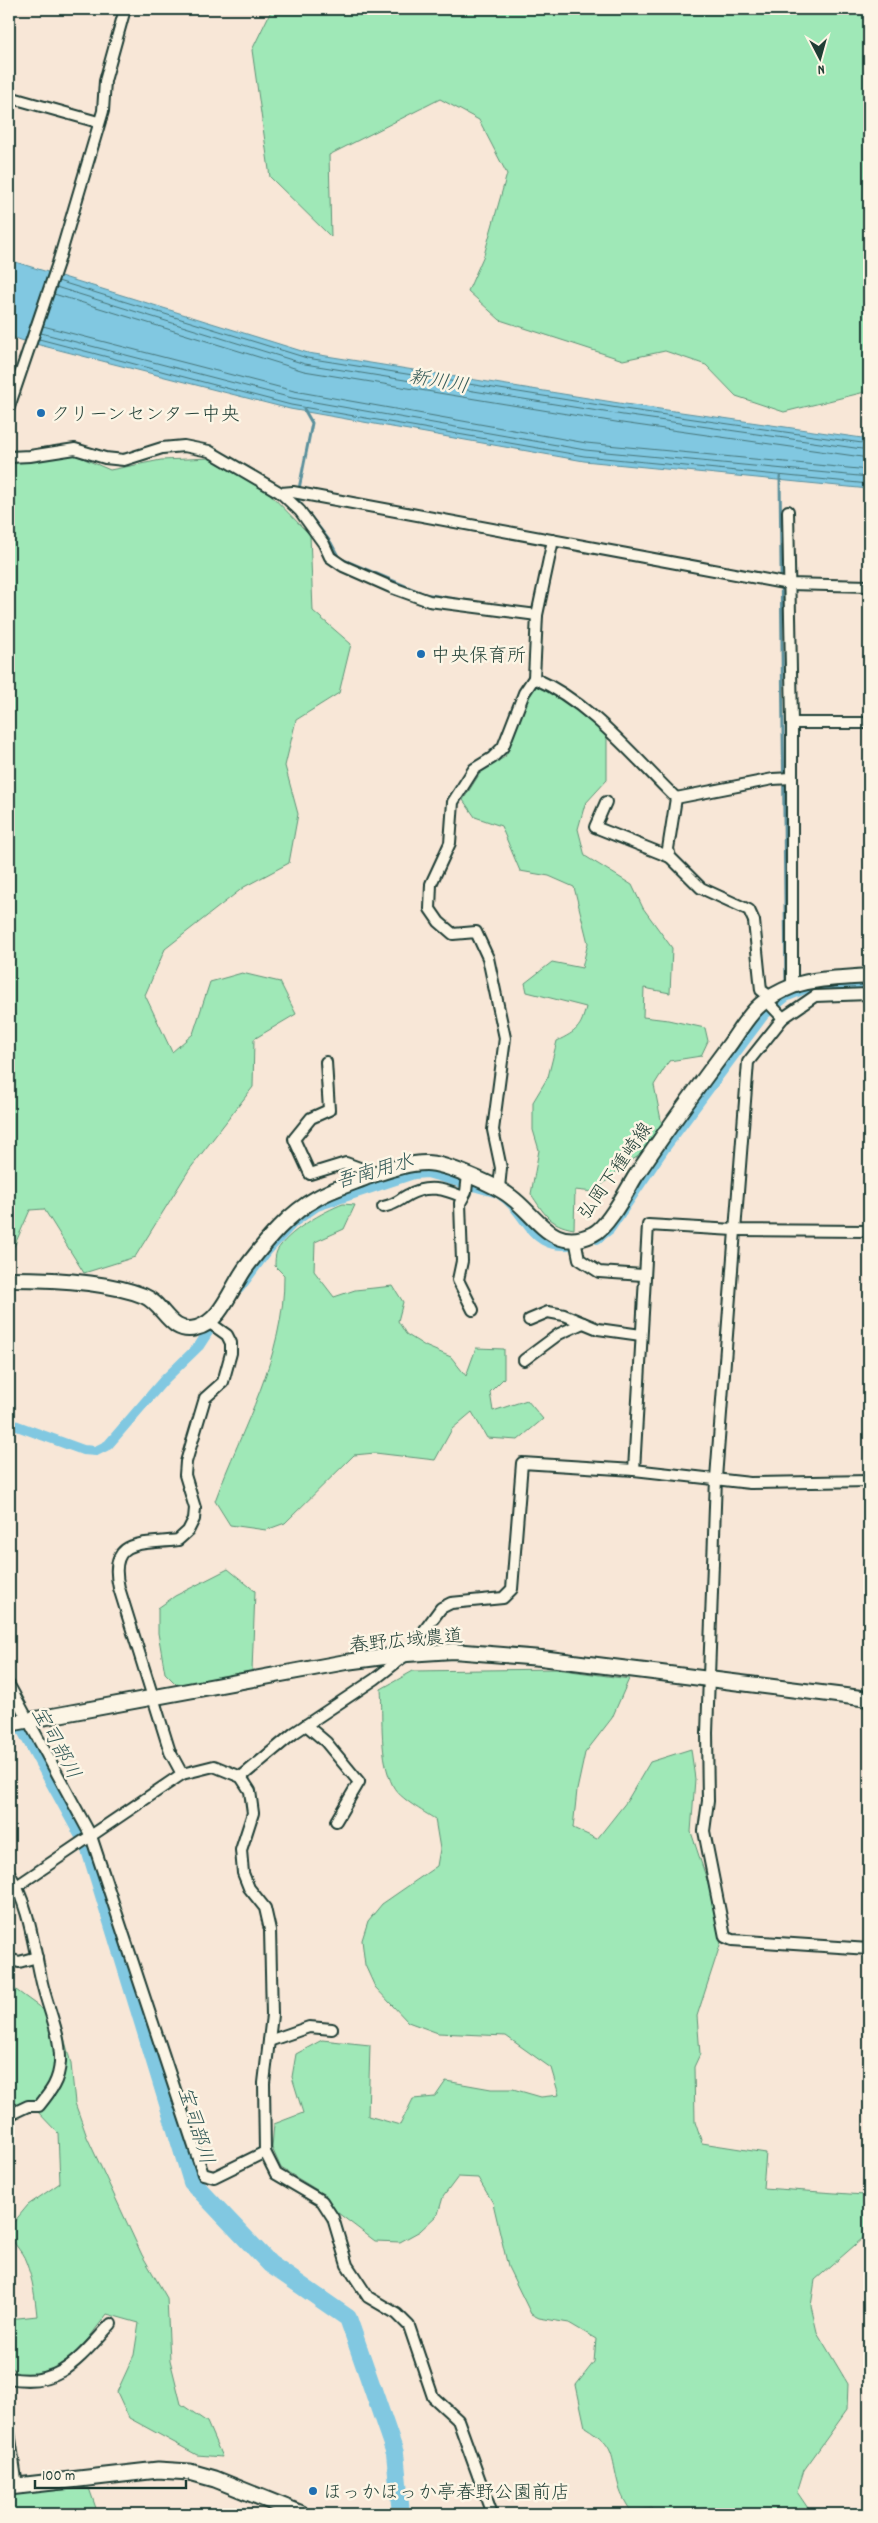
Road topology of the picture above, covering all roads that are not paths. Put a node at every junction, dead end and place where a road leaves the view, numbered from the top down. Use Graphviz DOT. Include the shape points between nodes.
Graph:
graph roads {
  1 [pos="125,9"];
  2 [pos="9,97"];
  3 [pos="98,122"];
  4 [pos="9,407"];
  5 [pos="9,457"];
  6 [pos="281,492"];
  7 [pos="788,511"];
  8 [pos="553,540"];
  9 [pos="789,584"];
  10 [pos="869,586"];
  11 [pos="537,615"];
  12 [pos="534,678"];
  13 [pos="792,723"];
  14 [pos="869,723"];
  15 [pos="792,778"];
  16 [pos="676,798"];
  17 [pos="606,802"];
  18 [pos="670,857"];
  19 [pos="869,976"];
  20 [pos="792,986"];
  21 [pos="869,994"];
  22 [pos="772,999"];
  23 [pos="782,1016"];
  24 [pos="326,1062"];
  25 [pos="376,1174"];
  26 [pos="468,1178"];
  27 [pos="500,1188"];
  28 [pos="465,1194"];
  29 [pos="384,1207"];
  30 [pos="734,1230"];
  31 [pos="869,1231"];
  32 [pos="575,1244"];
  33 [pos="643,1275"];
  34 [pos="9,1279"];
  35 [pos="472,1310"];
  36 [pos="529,1320"];
  37 [pos="582,1323"];
  38 [pos="215,1325"];
  39 [pos="641,1335"];
  40 [pos="524,1360"];
  41 [pos="634,1470"];
  42 [pos="716,1478"];
  43 [pos="869,1481"];
  44 [pos="407,1654"];
  45 [pos="703,1679"];
  46 [pos="9,1684"];
  47 [pos="154,1698"];
  48 [pos="869,1699"];
  49 [pos="27,1721"];
  50 [pos="10,1724"];
  51 [pos="306,1725"];
  52 [pos="182,1774"];
  53 [pos="241,1777"];
  54 [pos="336,1821"];
  55 [pos="90,1836"];
  56 [pos="9,1873"];
  57 [pos="17,1886"];
  58 [pos="869,1949"];
  59 [pos="38,1957"];
  60 [pos="9,1959"];
  61 [pos="332,2028"];
  62 [pos="269,2041"];
  63 [pos="9,2115"];
  64 [pos="265,2152"];
  65 [pos="111,2324"];
  66 [pos="9,2378"];
  67 [pos="9,2432"];
  68 [pos="13,2486"];
  69 [pos="302,2514"];
  70 [pos="492,2514"];
  1 -- 3 [label="street" via="105,81 103,111"];
  2 -- 3 [label="street"];
  3 -- 4 [label="street" via="58,263"];
  5 -- 6 [label="street" via="75,449 124,460 162,448 184,446 209,451"];
  6 -- 8 [label="street"];
  6 -- 11 [label="street" via="300,511 330,557 343,566 429,601"];
  7 -- 9 [label="street"];
  8 -- 9 [label="street"];
  8 -- 11 [label="street"];
  9 -- 10 [label="street"];
  9 -- 13 [label="street"];
  11 -- 12 [label="street"];
  12 -- 16 [label="street" via="554,686 581,704"];
  12 -- 27 [label="street" via="524,693 503,747 474,769 453,802 450,843 431,884 430,909 439,922 453,934 476,932 488,958 505,1038 493,1130 501,1168"];
  13 -- 14 [label="street"];
  13 -- 15 [label="street"];
  15 -- 16 [label="street"];
  15 -- 20 [label="street"];
  16 -- 18 [label="street" via="668,850"];
  17 -- 18 [label="street" via="595,828"];
  18 -- 22 [label="street" via="702,888 749,910 754,921 761,990"];
  19 -- 20 [label="main road, 弘岡下種崎線"];
  20 -- 22 [label="main road, 弘岡下種崎線"];
  21 -- 23 [label="street" via="815,996"];
  22 -- 23 [label="street"];
  22 -- 32 [label="main road, 弘岡下種崎線" via="761,1004 668,1126 604,1224"];
  23 -- 30 [label="street" via="748,1062"];
  24 -- 25 [label="street" via="329,1110 311,1118 294,1139 310,1174 346,1163"];
  25 -- 26 [label="main road, 弘岡下種崎線" via="428,1163"];
  25 -- 38 [label="main road, 弘岡下種崎線" via="317,1198 296,1213 246,1268"];
  26 -- 27 [label="main road, 弘岡下種崎線"];
  26 -- 28 [label="street"];
  27 -- 32 [label="main road, 弘岡下種崎線" via="547,1231"];
  28 -- 29 [label="street" via="422,1190"];
  28 -- 35 [label="street" via="460,1203 462,1261 458,1280"];
  30 -- 31 [label="street"];
  30 -- 33 [label="street" via="648,1225"];
  30 -- 42 [label="street"];
  32 -- 33 [label="street" via="580,1259 599,1272"];
  33 -- 39 [label="street"];
  34 -- 38 [label="main road" via="52,1279 129,1291 153,1301 175,1326 195,1329"];
  36 -- 37 [label="street" via="548,1312"];
  37 -- 39 [label="street"];
  37 -- 40 [label="street" via="559,1334"];
  38 -- 47 [label="street" via="231,1343 231,1353 223,1382 205,1398 186,1462 185,1474 195,1508 194,1518 188,1531 178,1540 134,1544 119,1557 116,1567 119,1588"];
  39 -- 41 [label="street"];
  41 -- 42 [label="street"];
  41 -- 44 [label="street" via="522,1463 512,1588 503,1598 451,1603 440,1608"];
  42 -- 43 [label="street" via="750,1483"];
  42 -- 45 [label="street"];
  44 -- 45 [label="main road, 春野広域農道" via="491,1653"];
  44 -- 47 [label="main road, 春野広域農道" via="346,1662"];
  44 -- 51 [label="street"];
  45 -- 48 [label="main road, 春野広域農道"];
  45 -- 58 [label="street" via="708,1801 704,1831 726,1936 732,1940"];
  46 -- 49 [label="street"];
  47 -- 49 [label="main road, 春野広域農道"];
  47 -- 52 [label="street" via="170,1752"];
  49 -- 50 [label="main road, 春野広域農道"];
  49 -- 55 [label="street"];
  51 -- 53 [label="street"];
  51 -- 54 [label="street" via="326,1742 359,1782"];
  52 -- 53 [label="street" via="214,1766"];
  52 -- 55 [label="street"];
  53 -- 62 [label="street" via="250,1791 253,1813 241,1850 242,1873 265,1908 270,1930 272,2015"];
  55 -- 57 [label="street"];
  55 -- 64 [label="street" via="203,2174 214,2177"];
  56 -- 57 [label="street"];
  57 -- 59 [label="street"];
  59 -- 60 [label="street" via="19,1962"];
  59 -- 63 [label="street" via="43,1989 59,2038 56,2087 39,2106 28,2106"];
  61 -- 62 [label="street" via="309,2027"];
  62 -- 64 [label="street" via="264,2083"];
  64 -- 70 [label="street" via="276,2174 322,2201 333,2218 347,2265 368,2297 397,2314 409,2326 433,2396 458,2420"];
  65 -- 66 [label="street" via="78,2360 60,2374 26,2382"];
  67 -- 68 [label="street"];
  68 -- 69 [label="main road" via="158,2470 190,2472 215,2478"];
}
